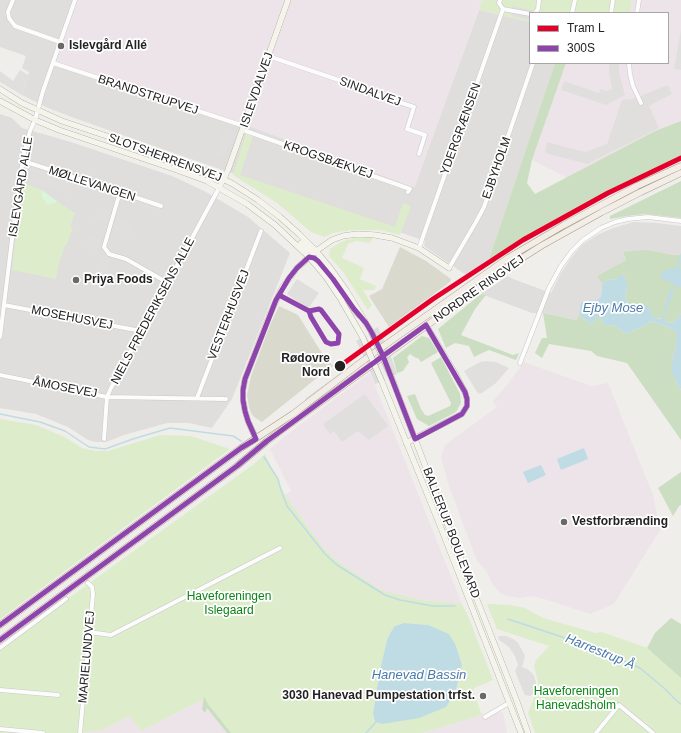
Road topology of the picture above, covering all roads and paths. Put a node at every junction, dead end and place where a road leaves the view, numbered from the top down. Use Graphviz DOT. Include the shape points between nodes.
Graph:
graph roads {
  1 [pos="13,0"];
  2 [pos="75,0"];
  3 [pos="288,0"];
  4 [pos="500,0"];
  5 [pos="540,0"];
  6 [pos="575,0"];
  7 [pos="614,0"];
  8 [pos="639,0"];
  9 [pos="504,9"];
  10 [pos="536,12"];
  11 [pos="572,12"];
  12 [pos="611,12"];
  13 [pos="636,12"];
  14 [pos="529,14"];
  15 [pos="60,42"];
  16 [pos="268,56"];
  17 [pos="53,63"];
  18 [pos="533,64"];
  19 [pos="629,64"];
  20 [pos="0,89"];
  21 [pos="0,101"];
  22 [pos="641,103"];
  23 [pos="38,111"];
  24 [pos="35,120"];
  25 [pos="243,128"];
  26 [pos="419,154"];
  27 [pos="23,161"];
  28 [pos="681,166"];
  29 [pos="681,173"];
  30 [pos="224,179"];
  31 [pos="219,188"];
  32 [pos="120,192"];
  33 [pos="408,192"];
  34 [pos="161,206"];
  35 [pos="264,216"];
  36 [pos="681,221"];
  37 [pos="261,231"];
  38 [pos="419,248"];
  39 [pos="316,250"];
  40 [pos="309,257"];
  41 [pos="448,268"];
  42 [pos="168,282"];
  43 [pos="4,305"];
  44 [pos="366,323"];
  45 [pos="426,325"];
  46 [pos="141,331"];
  47 [pos="372,333"];
  48 [pos="0,337"];
  49 [pos="363,338"];
  50 [pos="520,363"];
  51 [pos="0,374"];
  52 [pos="107,397"];
  53 [pos="197,398"];
  54 [pos="226,399"];
  55 [pos="104,439"];
  56 [pos="256,439"];
  57 [pos="415,439"];
  58 [pos="406,442"];
  59 [pos="280,548"];
  60 [pos="88,583"];
  61 [pos="66,599"];
  62 [pos="0,625"];
  63 [pos="89,632"];
  64 [pos="0,640"];
  65 [pos="0,648"];
  66 [pos="0,690"];
  67 [pos="58,695"];
  68 [pos="509,703"];
  69 [pos="485,717"];
  70 [pos="0,729"];
  71 [pos="43,733"];
  72 [pos="80,733"];
  73 [pos="521,733"];
  74 [pos="528,733"];
  75 [pos="596,733"];
  76 [pos="653,733"];
  1 -- 15 [label="street" via="8,12 15,26"];
  2 -- 15 [label="street, ISLEVGÅRD ALLE"];
  3 -- 16 [label="street, ISLEVDALVEJ"];
  4 -- 9 [label="street" via="499,3"];
  5 -- 10 [label="street"];
  6 -- 11 [label="street"];
  7 -- 12 [label="street"];
  8 -- 13 [label="street"];
  9 -- 14 [label="street"];
  9 -- 38 [label="street, YDERGRÆNSEN"];
  15 -- 17 [label="street, ISLEVGÅRD ALLE"];
  16 -- 25 [label="street, ISLEVDALVEJ"];
  16 -- 26 [label="street, SINDALVEJ" via="414,107 407,129 425,135"];
  17 -- 23 [label="street, ISLEVGÅRD ALLE"];
  17 -- 25 [label="street, BRANDSTRUPVEJ"];
  18 -- 41 [label="street, EJBYHOLM" via="484,207"];
  19 -- 22 [label="street" via="633,86"];
  20 -- 23 [label="street, SLOTSHERRENSVEJ"];
  21 -- 24 [label="street, SLOTSHERRENSVEJ"];
  23 -- 24 [label="street, ISLEVGÅRD ALLE"];
  23 -- 30 [label="street, SLOTSHERRENSVEJ" via="181,161"];
  24 -- 27 [label="street, ISLEVGÅRD ALLE"];
  24 -- 31 [label="street, SLOTSHERRENSVEJ" via="207,181"];
  25 -- 30 [label="street, ISLEVDALVEJ"];
  25 -- 33 [label="street, KROGSBÆKVEJ" via="410,188"];
  27 -- 32 [label="street, MØLLEVANGEN"];
  27 -- 43 [label="street, ISLEVGÅRD ALLE"];
  28 -- 56 [label="main road, NORDRE RINGVEJ" via="564,225 508,258"];
  29 -- 45 [label="main road, NORDRE RINGVEJ" via="602,212 542,246"];
  30 -- 31 [label="street, ISLEVDALVEJ"];
  30 -- 39 [label="street, SLOTSHERRENSVEJ" via="258,200"];
  31 -- 35 [label="street, SLOTSHERRENSVEJ"];
  31 -- 42 [label="street, NIELS FREDERIKSENS ALLE"];
  32 -- 34 [label="street, MØLLEVANGEN"];
  32 -- 42 [label="street" via="104,247 109,254 126,259"];
  35 -- 39 [label="street, SLOTSHERRENSVEJ" via="275,221 305,248"];
  35 -- 40 [label="street, SLOTSHERRENSVEJ"];
  36 -- 50 [label="street" via="648,217 628,218 601,228 583,240 561,266 549,288"];
  37 -- 53 [label="street, VESTERHUSVEJ"];
  38 -- 39 [label="street" via="392,238 357,234 332,240"];
  38 -- 41 [label="street"];
  39 -- 40 [label="street"];
  39 -- 44 [label="street, SLOTSHERRENSVEJ" via="339,279"];
  40 -- 44 [label="street, SLOTSHERRENSVEJ" via="318,261"];
  40 -- 49 [label="street, SLOTSHERRENSVEJ" via="326,277"];
  40 -- 56 [label="street" via="289,278 276,300 245,379 245,411"];
  42 -- 46 [label="street, NIELS FREDERIKSENS ALLE"];
  43 -- 46 [label="street, MOSEHUSVEJ"];
  43 -- 48 [label="street, ISLEVGÅRD ALLE"];
  44 -- 47 [label="street, SLOTSHERRENSVEJ"];
  45 -- 57 [label="street" via="453,370 467,399 467,406 462,414"];
  45 -- 64 [label="main road, NORDRE RINGVEJ"];
  46 -- 52 [label="street, NIELS FREDERIKSENS ALLE"];
  47 -- 57 [label="street, BALLERUP BOULEVARD, bridge"];
  49 -- 58 [label="street, BALLERUP BOULEVARD, bridge"];
  51 -- 52 [label="street, ÅMOSEVEJ"];
  52 -- 53 [label="street, ÅMOSEVEJ"];
  52 -- 55 [label="street, NIELS FREDERIKSENS ALLE"];
  53 -- 54 [label="street, ÅMOSEVEJ"];
  56 -- 62 [label="main road, NORDRE RINGVEJ"];
  57 -- 58 [label="street"];
  57 -- 74 [label="street, BALLERUP BOULEVARD"];
  58 -- 68 [label="street, BALLERUP BOULEVARD"];
  59 -- 63 [label="street" via="111,635"];
  60 -- 63 [label="street, MARIELUNDVEJ" via="93,594"];
  61 -- 65 [label="street"];
  63 -- 72 [label="street, MARIELUNDVEJ"];
  66 -- 67 [label="street"];
  68 -- 69 [label="street"];
  68 -- 73 [label="street, BALLERUP BOULEVARD"];
  70 -- 71 [label="street"];
  75 -- 76 [label="street" via="619,705"];
}
